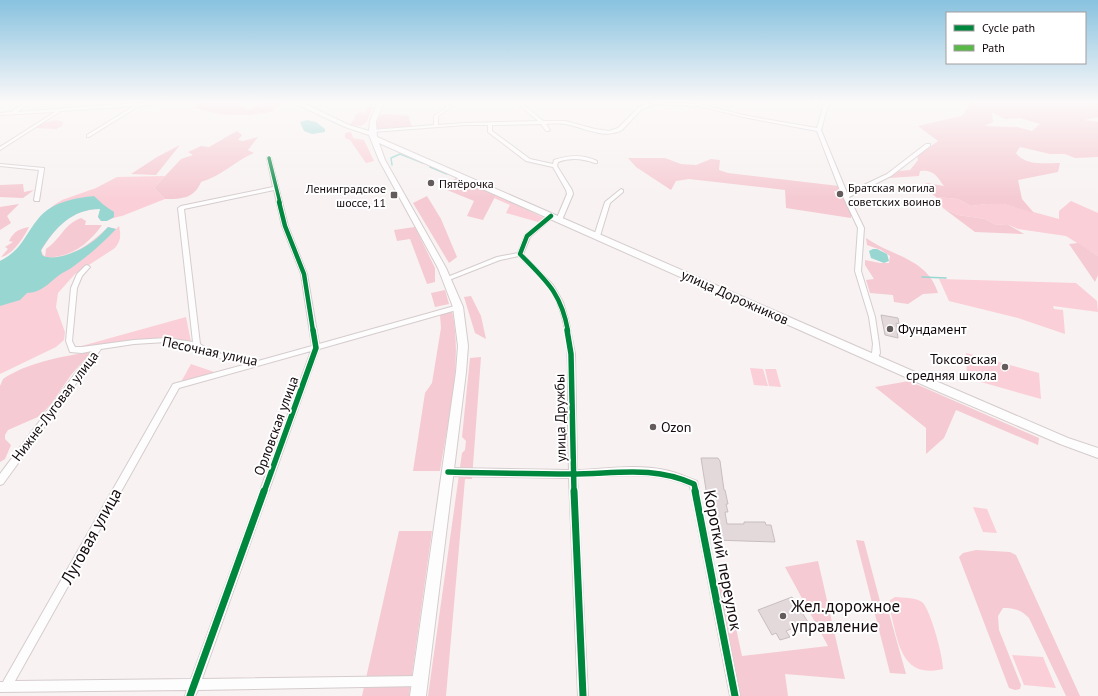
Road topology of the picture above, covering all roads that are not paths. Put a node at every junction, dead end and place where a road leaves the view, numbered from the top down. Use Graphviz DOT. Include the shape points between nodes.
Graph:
graph roads {
  1 [pos="23,134"];
  2 [pos="373,134"];
  3 [pos="376,134"];
  4 [pos="495,134"];
  5 [pos="821,134"];
  6 [pos="928,145"];
  7 [pos="0,150"];
  8 [pos="403,150"];
  9 [pos="269,158"];
  10 [pos="381,158"];
  11 [pos="595,162"];
  12 [pos="0,165"];
  13 [pos="555,166"];
  14 [pos="276,188"];
  15 [pos="621,191"];
  16 [pos="846,196"];
  17 [pos="38,198"];
  18 [pos="555,218"];
  19 [pos="597,236"];
  20 [pos="520,254"];
  21 [pos="87,268"];
  22 [pos="447,279"];
  23 [pos="458,307"];
  24 [pos="197,345"];
  25 [pos="99,347"];
  26 [pos="316,348"];
  27 [pos="874,358"];
  28 [pos="258,364"];
  29 [pos="1098,453"];
  30 [pos="448,472"];
  31 [pos="573,474"];
  32 [pos="0,481"];
  33 [pos="420,681"];
  34 [pos="194,684"];
  35 [pos="3,687"];
  36 [pos="190,696"];
  37 [pos="418,696"];
  38 [pos="583,696"];
  39 [pos="735,696"];
  1 -- 7 [label="street"];
  2 -- 10 [label="main road"];
  3 -- 8 [label="main road, улица Дорожников"];
  4 -- 13 [label="street" via="528,160"];
  5 -- 16 [label="street"];
  6 -- 16 [label="street" via="889,175"];
  8 -- 10 [label="main road"];
  8 -- 18 [label="main road, улица Дорожников"];
  9 -- 14 [label="street, Орловская улица"];
  10 -- 22 [label="main road"];
  11 -- 13 [label="street" via="574,157 556,161"];
  12 -- 17 [label="street" via="42,169"];
  13 -- 18 [label="street" via="570,194"];
  14 -- 24 [label="street" via="181,208"];
  14 -- 26 [label="street, Орловская улица" via="285,226 304,274"];
  15 -- 19 [label="street" via="608,202"];
  16 -- 27 [label="street" via="861,228 858,271 872,317 876,348"];
  18 -- 19 [label="main road, улица Дорожников"];
  18 -- 20 [label="street" via="527,236"];
  19 -- 27 [label="main road, улица Дорожников"];
  20 -- 22 [label="street" via="500,258"];
  20 -- 31 [label="street, улица Дружбы" via="544,278 561,305 568,335 571,366"];
  21 -- 25 [label="street, Нижне-Луговая улица" via="79,275 74,288 69,341 72,350"];
  22 -- 23 [label="main road"];
  23 -- 26 [label="street, Песочная улица"];
  23 -- 30 [label="main road" via="462,320 463,353"];
  24 -- 25 [label="street, Песочная улица" via="166,340"];
  24 -- 28 [label="street, Песочная улица" via="211,354"];
  25 -- 32 [label="street, Нижне-Луговая улица"];
  26 -- 28 [label="street, Песочная улица"];
  26 -- 34 [label="street, Орловская улица"];
  27 -- 29 [label="main road, улица Дорожников" via="1064,441"];
  28 -- 35 [label="street, Луговая улица" via="176,386"];
  30 -- 31 [label="street, Короткий переулок"];
  30 -- 33 [label="main road"];
  31 -- 38 [label="street, улица Дружбы"];
  31 -- 39 [label="street, Короткий переулок" via="645,471 667,473 694,484"];
  33 -- 34 [label="street"];
  33 -- 37 [label="main road"];
  34 -- 35 [label="street"];
  34 -- 36 [label="street, Орловская улица"];
}
